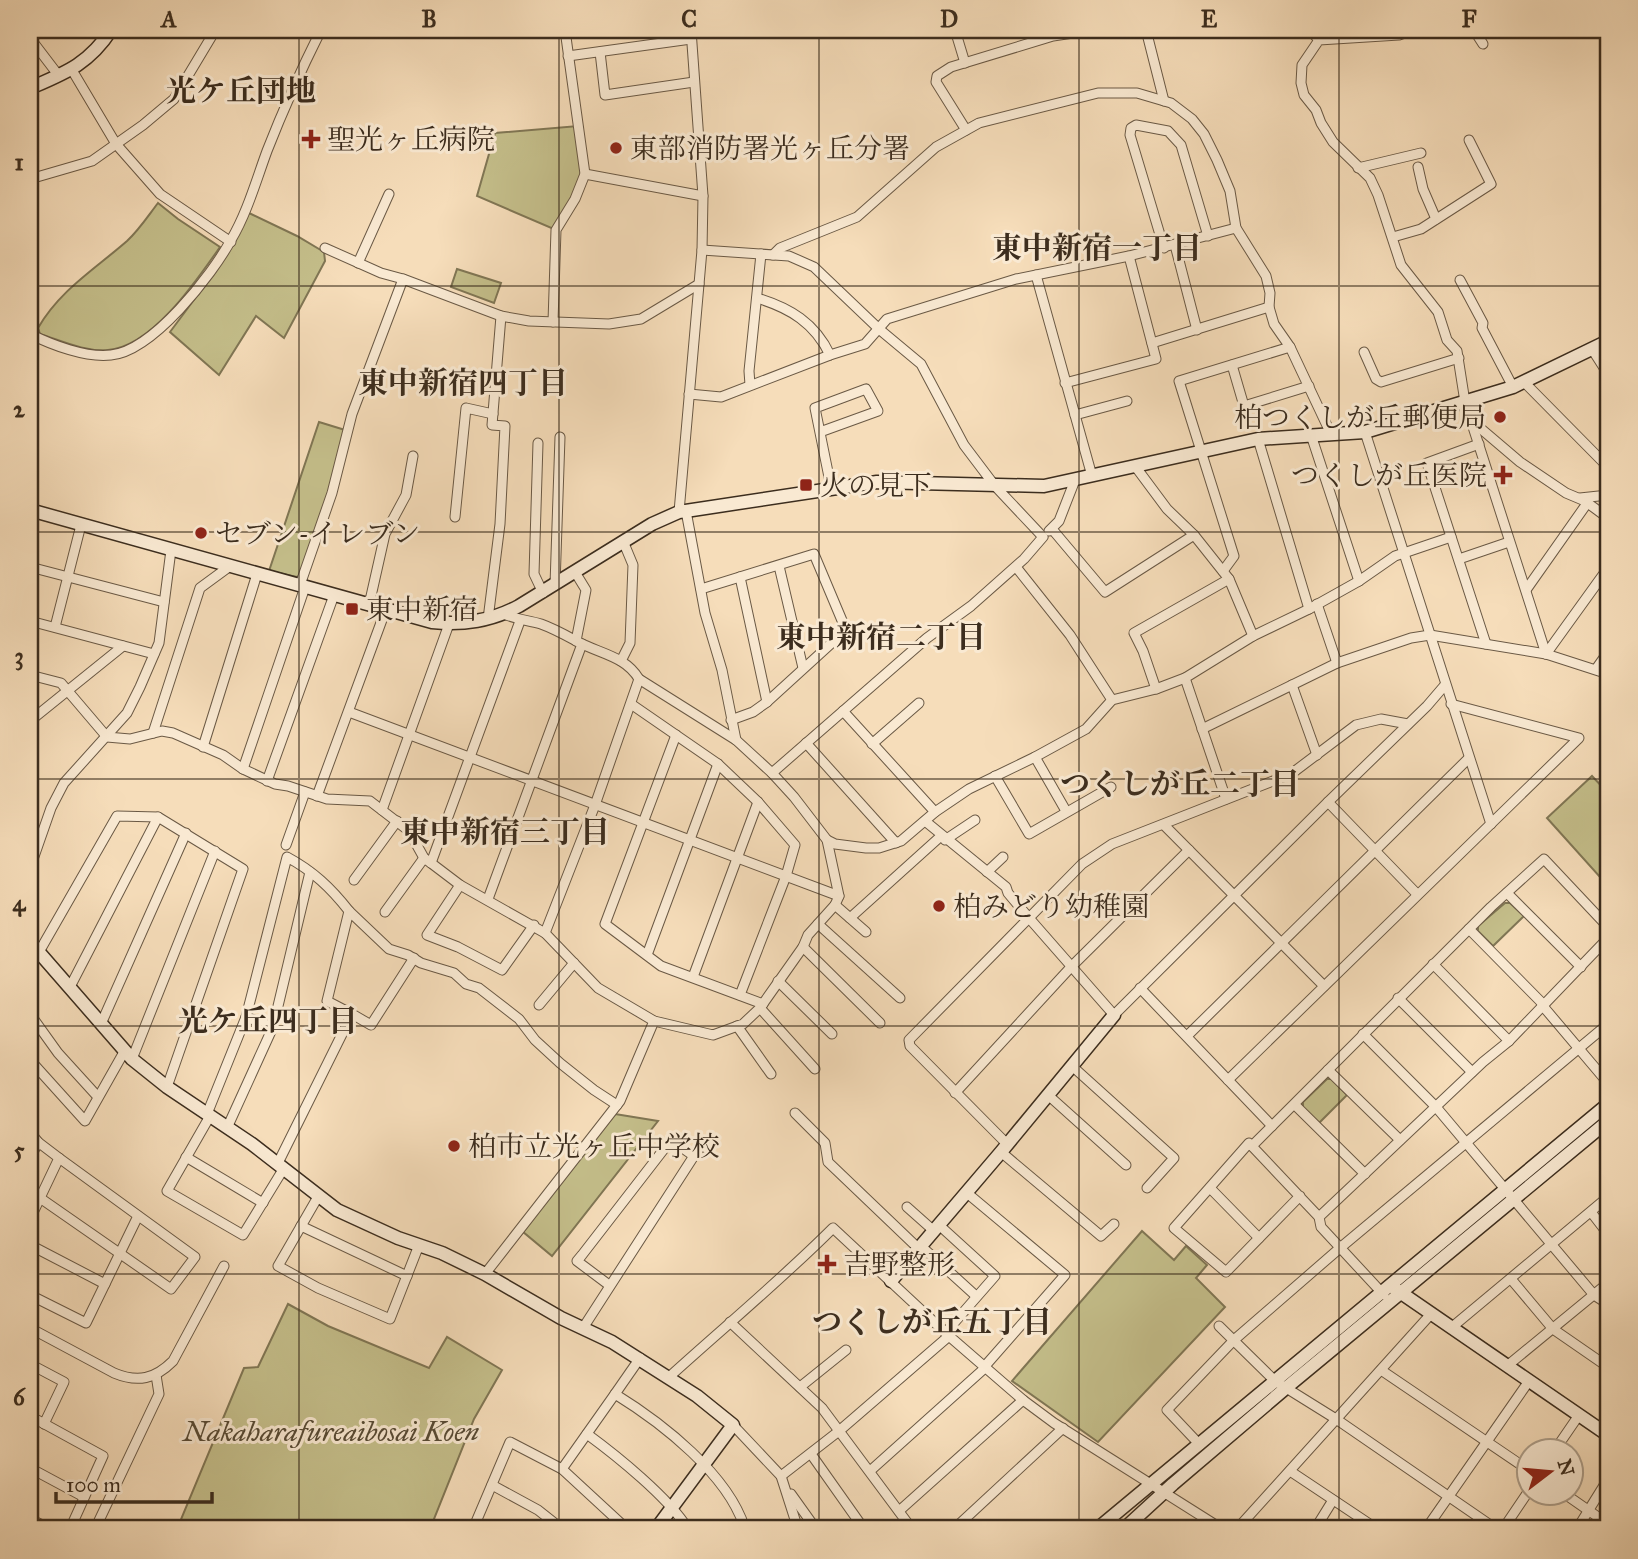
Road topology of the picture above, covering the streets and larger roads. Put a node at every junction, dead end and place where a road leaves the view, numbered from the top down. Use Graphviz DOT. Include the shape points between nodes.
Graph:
graph roads {
  1 [pos="111,30"];
  2 [pos="321,30"];
  3 [pos="565,30"];
  4 [pos="955,30"];
  5 [pos="1093,30"];
  6 [pos="1146,30"];
  7 [pos="1310,30"];
  8 [pos="1413,30"];
  9 [pos="1474,30"];
  10 [pos="214,34"];
  11 [pos="691,35"];
  12 [pos="30,38"];
  13 [pos="1319,40"];
  14 [pos="1483,44"];
  15 [pos="600,52"];
  16 [pos="568,56"];
  17 [pos="965,63"];
  18 [pos="66,73"];
  19 [pos="694,82"];
  20 [pos="30,88"];
  21 [pos="1164,101"];
  22 [pos="966,131"];
  23 [pos="1469,140"];
  24 [pos="116,144"];
  25 [pos="1421,153"];
  26 [pos="1418,167"];
  27 [pos="1358,168"];
  28 [pos="585,174"];
  29 [pos="30,179"];
  30 [pos="390,194"];
  31 [pos="703,196"];
  32 [pos="1436,219"];
  33 [pos="1236,228"];
  34 [pos="1208,236"];
  35 [pos="1393,237"];
  36 [pos="230,242"];
  37 [pos="1175,245"];
  38 [pos="325,248"];
  39 [pos="1164,248"];
  40 [pos="702,250"];
  41 [pos="761,254"];
  42 [pos="773,255"];
  43 [pos="1129,256"];
  44 [pos="358,262"];
  45 [pos="1036,275"];
  46 [pos="403,279"];
  47 [pos="1460,279"];
  48 [pos="699,284"];
  49 [pos="757,298"];
  50 [pos="1269,307"];
  51 [pos="502,316"];
  52 [pos="553,322"];
  53 [pos="879,328"];
  54 [pos="1197,330"];
  55 [pos="31,338"];
  56 [pos="1608,341"];
  57 [pos="1152,343"];
  58 [pos="1290,346"];
  59 [pos="1592,349"];
  60 [pos="1364,352"];
  61 [pos="830,355"];
  62 [pos="1460,358"];
  63 [pos="1231,365"];
  64 [pos="1608,374"];
  65 [pos="1065,383"];
  66 [pos="1518,384"];
  67 [pos="750,385"];
  68 [pos="1309,386"];
  69 [pos="689,394"];
  70 [pos="1127,401"];
  71 [pos="1465,402"];
  72 [pos="493,414"];
  73 [pos="1074,415"];
  74 [pos="1471,421"];
  75 [pos="820,432"];
  76 [pos="1365,432"];
  77 [pos="1331,434"];
  78 [pos="1311,435"];
  79 [pos="560,438"];
  80 [pos="1258,439"];
  81 [pos="538,443"];
  82 [pos="1479,444"];
  83 [pos="1200,451"];
  84 [pos="1608,454"];
  85 [pos="413,456"];
  86 [pos="1135,466"];
  87 [pos="1092,476"];
  88 [pos="1076,480"];
  89 [pos="995,486"];
  90 [pos="831,488"];
  91 [pos="1608,495"];
  92 [pos="1578,498"];
  93 [pos="1588,502"];
  94 [pos="30,510"];
  95 [pos="682,511"];
  96 [pos="456,517"];
  97 [pos="1608,518"];
  98 [pos="81,525"];
  99 [pos="1052,529"];
  100 [pos="1194,535"];
  101 [pos="1043,537"];
  102 [pos="1451,537"];
  103 [pos="623,541"];
  104 [pos="1509,542"];
  105 [pos="172,550"];
  106 [pos="1404,553"];
  107 [pos="1459,559"];
  108 [pos="230,566"];
  109 [pos="779,566"];
  110 [pos="30,567"];
  111 [pos="1016,567"];
  112 [pos="1608,568"];
  113 [pos="575,572"];
  114 [pos="257,574"];
  115 [pos="1226,575"];
  116 [pos="740,577"];
  117 [pos="67,578"];
  118 [pos="1359,580"];
  119 [pos="555,585"];
  120 [pos="302,586"];
  121 [pos="701,589"];
  122 [pos="1525,590"];
  123 [pos="543,593"];
  124 [pos="334,595"];
  125 [pos="164,602"];
  126 [pos="369,605"];
  127 [pos="1313,607"];
  128 [pos="386,609"];
  129 [pos="504,614"];
  130 [pos="488,619"];
  131 [pos="30,621"];
  132 [pos="520,621"];
  133 [pos="449,624"];
  134 [pos="55,627"];
  135 [pos="1430,635"];
  136 [pos="1253,636"];
  137 [pos="579,643"];
  138 [pos="1486,644"];
  139 [pos="123,646"];
  140 [pos="1608,652"];
  141 [pos="154,654"];
  142 [pos="1546,654"];
  143 [pos="621,661"];
  144 [pos="1337,663"];
  145 [pos="803,668"];
  146 [pos="1596,669"];
  147 [pos="1608,674"];
  148 [pos="30,675"];
  149 [pos="1185,678"];
  150 [pos="639,679"];
  151 [pos="1292,685"];
  152 [pos="1445,685"];
  153 [pos="1156,689"];
  154 [pos="68,692"];
  155 [pos="1112,700"];
  156 [pos="768,702"];
  157 [pos="919,702"];
  158 [pos="1451,704"];
  159 [pos="631,705"];
  160 [pos="843,711"];
  161 [pos="349,712"];
  162 [pos="731,720"];
  163 [pos="30,721"];
  164 [pos="1408,724"];
  165 [pos="1202,729"];
  166 [pos="153,733"];
  167 [pos="409,735"];
  168 [pos="677,735"];
  169 [pos="107,737"];
  170 [pos="736,740"];
  171 [pos="806,743"];
  172 [pos="872,744"];
  173 [pos="203,747"];
  174 [pos="1317,755"];
  175 [pos="1035,757"];
  176 [pos="471,758"];
  177 [pos="1469,758"];
  178 [pos="718,764"];
  179 [pos="243,769"];
  180 [pos="772,773"];
  181 [pos="995,776"];
  182 [pos="532,780"];
  183 [pos="267,781"];
  184 [pos="1111,787"];
  185 [pos="305,792"];
  186 [pos="317,796"];
  187 [pos="1226,799"];
  188 [pos="758,802"];
  189 [pos="1328,802"];
  190 [pos="595,804"];
  191 [pos="382,810"];
  192 [pos="1066,811"];
  193 [pos="935,812"];
  194 [pos="158,817"];
  195 [pos="975,820"];
  196 [pos="397,821"];
  197 [pos="925,821"];
  198 [pos="643,822"];
  199 [pos="1491,824"];
  200 [pos="1164,825"];
  201 [pos="186,833"];
  202 [pos="943,838"];
  203 [pos="690,839"];
  204 [pos="827,840"];
  205 [pos="896,843"];
  206 [pos="286,845"];
  207 [pos="1189,850"];
  208 [pos="1374,850"];
  209 [pos="215,851"];
  210 [pos="737,857"];
  211 [pos="1003,857"];
  212 [pos="428,860"];
  213 [pos="30,868"];
  214 [pos="310,872"];
  215 [pos="987,872"];
  216 [pos="786,876"];
  217 [pos="354,880"];
  218 [pos="460,885"];
  219 [pos="1507,893"];
  220 [pos="1417,894"];
  221 [pos="1234,895"];
  222 [pos="488,899"];
  223 [pos="837,900"];
  224 [pos="349,911"];
  225 [pos="385,912"];
  226 [pos="850,918"];
  227 [pos="1029,918"];
  228 [pos="818,924"];
  229 [pos="534,925"];
  230 [pos="1608,927"];
  231 [pos="1469,929"];
  232 [pos="866,932"];
  233 [pos="545,933"];
  234 [pos="1608,938"];
  235 [pos="30,942"];
  236 [pos="1280,942"];
  237 [pos="803,947"];
  238 [pos="39,952"];
  239 [pos="647,956"];
  240 [pos="414,958"];
  241 [pos="574,963"];
  242 [pos="1433,964"];
  243 [pos="1071,967"];
  244 [pos="1581,967"];
  245 [pos="693,977"];
  246 [pos="778,981"];
  247 [pos="1324,986"];
  248 [pos="70,987"];
  249 [pos="1140,988"];
  250 [pos="740,995"];
  251 [pos="900,998"];
  252 [pos="1398,998"];
  253 [pos="1543,1004"];
  254 [pos="538,1005"];
  255 [pos="762,1006"];
  256 [pos="30,1014"];
  257 [pos="352,1014"];
  258 [pos="1114,1015"];
  259 [pos="246,1017"];
  260 [pos="654,1021"];
  261 [pos="880,1023"];
  262 [pos="101,1024"];
  263 [pos="1608,1024"];
  264 [pos="737,1026"];
  265 [pos="273,1027"];
  266 [pos="832,1034"];
  267 [pos="1363,1034"];
  268 [pos="1187,1036"];
  269 [pos="1509,1041"];
  270 [pos="1579,1048"];
  271 [pos="128,1056"];
  272 [pos="30,1060"];
  273 [pos="1072,1066"];
  274 [pos="815,1069"];
  275 [pos="1328,1070"];
  276 [pos="1472,1072"];
  277 [pos="771,1074"];
  278 [pos="1228,1080"];
  279 [pos="1608,1083"];
  280 [pos="167,1087"];
  281 [pos="955,1093"];
  282 [pos="1048,1095"];
  283 [pos="98,1097"];
  284 [pos="1608,1104"];
  285 [pos="617,1105"];
  286 [pos="1295,1105"];
  287 [pos="1436,1107"];
  288 [pos="795,1113"];
  289 [pos="209,1115"];
  290 [pos="1608,1121"];
  291 [pos="1272,1126"];
  292 [pos="228,1128"];
  293 [pos="30,1132"];
  294 [pos="1400,1140"];
  295 [pos="38,1142"];
  296 [pos="1466,1142"];
  297 [pos="1252,1146"];
  298 [pos="1004,1148"];
  299 [pos="708,1149"];
  300 [pos="694,1156"];
  301 [pos="186,1157"];
  302 [pos="59,1158"];
  303 [pos="30,1160"];
  304 [pos="281,1165"];
  305 [pos="1126,1165"];
  306 [pos="1365,1174"];
  307 [pos="1147,1188"];
  308 [pos="1210,1188"];
  309 [pos="30,1191"];
  310 [pos="967,1193"];
  311 [pos="319,1195"];
  312 [pos="1510,1195"];
  313 [pos="1300,1196"];
  314 [pos="40,1198"];
  315 [pos="1608,1198"];
  316 [pos="263,1203"];
  317 [pos="907,1207"];
  318 [pos="1591,1212"];
  319 [pos="138,1216"];
  320 [pos="1319,1217"];
  321 [pos="30,1219"];
  322 [pos="1114,1224"];
  323 [pos="301,1226"];
  324 [pos="937,1228"];
  325 [pos="1608,1234"];
  326 [pos="1259,1238"];
  327 [pos="30,1245"];
  328 [pos="419,1245"];
  329 [pos="1552,1245"];
  330 [pos="920,1247"];
  331 [pos="1340,1248"];
  332 [pos="119,1254"];
  333 [pos="224,1266"];
  334 [pos="485,1274"];
  335 [pos="407,1276"];
  336 [pos="1511,1279"];
  337 [pos="891,1281"];
  338 [pos="1608,1283"];
  339 [pos="105,1284"];
  340 [pos="609,1285"];
  341 [pos="1391,1294"];
  342 [pos="30,1295"];
  343 [pos="1594,1295"];
  344 [pos="976,1296"];
  345 [pos="1608,1304"];
  346 [pos="1431,1314"];
  347 [pos="730,1322"];
  348 [pos="1219,1326"];
  349 [pos="30,1328"];
  350 [pos="583,1328"];
  351 [pos="1451,1328"];
  352 [pos="1553,1329"];
  353 [pos="947,1334"];
  354 [pos="1234,1340"];
  355 [pos="846,1350"];
  356 [pos="640,1358"];
  357 [pos="30,1364"];
  358 [pos="986,1366"];
  359 [pos="1507,1366"];
  360 [pos="1608,1367"];
  361 [pos="1381,1370"];
  362 [pos="156,1375"];
  363 [pos="669,1377"];
  364 [pos="1529,1381"];
  365 [pos="1281,1384"];
  366 [pos="800,1387"];
  367 [pos="615,1394"];
  368 [pos="1023,1399"];
  369 [pos="1579,1415"];
  370 [pos="30,1416"];
  371 [pos="1336,1419"];
  372 [pos="44,1424"];
  373 [pos="733,1425"];
  374 [pos="1063,1428"];
  375 [pos="839,1431"];
  376 [pos="587,1434"];
  377 [pos="1608,1435"];
  378 [pos="1565,1436"];
  379 [pos="1486,1442"];
  380 [pos="1200,1445"];
  381 [pos="811,1454"];
  382 [pos="1516,1462"];
  383 [pos="703,1465"];
  384 [pos="30,1468"];
  385 [pos="562,1469"];
  386 [pos="870,1471"];
  387 [pos="1290,1471"];
  388 [pos="781,1476"];
  389 [pos="1608,1479"];
  390 [pos="1153,1484"];
  391 [pos="492,1485"];
  392 [pos="786,1487"];
  393 [pos="1165,1492"];
  394 [pos="1448,1496"];
  395 [pos="84,1497"];
  396 [pos="1333,1500"];
  397 [pos="1519,1506"];
  398 [pos="1583,1506"];
  399 [pos="672,1509"];
  400 [pos="1589,1510"];
  401 [pos="899,1511"];
  402 [pos="30,1519"];
  403 [pos="1608,1524"];
  404 [pos="1216,1526"];
  405 [pos="1371,1528"];
  406 [pos="50,1529"];
  407 [pos="70,1529"];
  408 [pos="95,1529"];
  409 [pos="476,1529"];
  410 [pos="562,1529"];
  411 [pos="627,1529"];
  412 [pos="656,1529"];
  413 [pos="688,1529"];
  414 [pos="745,1529"];
  415 [pos="798,1529"];
  416 [pos="816,1529"];
  417 [pos="864,1529"];
  418 [pos="912,1529"];
  419 [pos="954,1529"];
  420 [pos="1097,1529"];
  421 [pos="1124,1529"];
  422 [pos="1202,1529"];
  423 [pos="1237,1529"];
  424 [pos="1315,1529"];
  425 [pos="1426,1529"];
  426 [pos="1496,1529"];
  427 [pos="1503,1529"];
  428 [pos="1577,1529"];
  1 -- 18 [label="street"];
  2 -- 36 [label="street" via="294,84"];
  3 -- 16 [label="street"];
  4 -- 17 [label="street"];
  5 -- 17 [label="street" via="1053,36"];
  6 -- 21 [label="street"];
  7 -- 13 [label="street"];
  8 -- 13 [label="street"];
  9 -- 14 [label="street"];
  10 -- 24 [label="street" via="174,99"];
  11 -- 15 [label="street"];
  11 -- 19 [label="street"];
  12 -- 18 [label="street"];
  13 -- 27 [label="street" via="1302,65 1304,95 1333,142"];
  15 -- 16 [label="street"];
  15 -- 19 [label="street" via="605,95"];
  16 -- 28 [label="street"];
  17 -- 22 [label="street" via="937,76 936,82"];
  18 -- 20 [label="street"];
  18 -- 24 [label="street"];
  19 -- 31 [label="street"];
  21 -- 22 [label="street" via="1137,93 1098,93 979,123"];
  21 -- 33 [label="street" via="1192,119 1204,134 1230,191"];
  22 -- 42 [label="street" via="936,148 857,217"];
  23 -- 32 [label="street" via="1491,184"];
  24 -- 29 [label="street" via="92,161"];
  24 -- 36 [label="street" via="160,194"];
  25 -- 27 [label="street"];
  26 -- 32 [label="street"];
  27 -- 35 [label="street" via="1370,178"];
  28 -- 31 [label="street"];
  28 -- 52 [label="street" via="556,230"];
  30 -- 44 [label="street"];
  31 -- 40 [label="street"];
  32 -- 35 [label="street"];
  33 -- 34 [label="street"];
  33 -- 50 [label="street" via="1266,276"];
  34 -- 37 [label="street"];
  34 -- 39 [label="street" via="1181,145 1168,131 1136,125 1130,135"];
  35 -- 62 [label="street" via="1401,265 1438,312 1447,341"];
  36 -- 55 [label="street" via="177,311 138,346 99,355"];
  37 -- 39 [label="street"];
  37 -- 54 [label="street"];
  38 -- 44 [label="street"];
  39 -- 43 [label="street"];
  40 -- 41 [label="street"];
  40 -- 48 [label="street"];
  41 -- 42 [label="street"];
  41 -- 49 [label="street"];
  42 -- 53 [label="street" via="814,267"];
  43 -- 45 [label="street"];
  43 -- 57 [label="street"];
  44 -- 46 [label="street"];
  45 -- 53 [label="street" via="887,319"];
  45 -- 65 [label="street"];
  46 -- 51 [label="street"];
  46 -- 120 [label="street" via="352,414"];
  47 -- 66 [label="street" via="1482,328"];
  48 -- 52 [label="street" via="641,319 608,324"];
  48 -- 69 [label="street"];
  49 -- 61 [label="street" via="787,308 806,321"];
  49 -- 67 [label="street"];
  50 -- 54 [label="street"];
  50 -- 58 [label="street" via="1274,324"];
  51 -- 52 [label="street"];
  51 -- 72 [label="street"];
  53 -- 61 [label="street" via="865,344"];
  53 -- 89 [label="street" via="921,364 964,446"];
  54 -- 57 [label="street"];
  56 -- 59 [label="street"];
  57 -- 65 [label="street" via="1156,359"];
  58 -- 63 [label="street"];
  58 -- 68 [label="street"];
  59 -- 64 [label="street"];
  59 -- 66 [label="street"];
  60 -- 62 [label="street" via="1381,382"];
  61 -- 67 [label="street"];
  62 -- 71 [label="street"];
  63 -- 68 [label="street" via="1244,406"];
  63 -- 83 [label="street" via="1180,381"];
  65 -- 73 [label="street"];
  66 -- 71 [label="street"];
  66 -- 84 [label="street" via="1603,462"];
  67 -- 69 [label="street" via="721,397"];
  68 -- 77 [label="street"];
  69 -- 95 [label="street"];
  70 -- 73 [label="street"];
  71 -- 74 [label="street"];
  71 -- 76 [label="street"];
  72 -- 96 [label="street" via="466,408"];
  72 -- 130 [label="street" via="492,425 505,426 500,524"];
  73 -- 87 [label="street"];
  74 -- 82 [label="street"];
  74 -- 92 [label="street" via="1520,462"];
  75 -- 75 [label="street" via="815,408 866,389 877,411"];
  75 -- 90 [label="street"];
  76 -- 77 [label="street"];
  76 -- 106 [label="street"];
  77 -- 78 [label="street"];
  78 -- 80 [label="street"];
  78 -- 118 [label="street"];
  79 -- 119 [label="street"];
  80 -- 83 [label="street"];
  80 -- 127 [label="street"];
  81 -- 123 [label="street" via="534,574"];
  82 -- 102 [label="street" via="1427,463"];
  82 -- 104 [label="street"];
  83 -- 86 [label="street"];
  83 -- 115 [label="street" via="1234,556"];
  85 -- 126 [label="street" via="406,495 385,534"];
  86 -- 87 [label="street"];
  86 -- 100 [label="street" via="1167,509"];
  87 -- 88 [label="street"];
  88 -- 89 [label="street" via="1044,486"];
  88 -- 99 [label="street"];
  89 -- 90 [label="street" via="877,482"];
  89 -- 101 [label="street"];
  90 -- 95 [label="street"];
  91 -- 92 [label="street"];
  92 -- 93 [label="street"];
  93 -- 97 [label="street"];
  93 -- 122 [label="street"];
  94 -- 98 [label="street"];
  95 -- 103 [label="street"];
  95 -- 121 [label="street"];
  98 -- 105 [label="street"];
  98 -- 117 [label="street"];
  99 -- 100 [label="street" via="1105,592"];
  99 -- 101 [label="street"];
  100 -- 115 [label="street"];
  101 -- 111 [label="street"];
  102 -- 106 [label="street"];
  102 -- 107 [label="street"];
  103 -- 113 [label="street"];
  103 -- 143 [label="street" via="633,565 629,643"];
  104 -- 107 [label="street"];
  104 -- 122 [label="street"];
  105 -- 108 [label="street"];
  105 -- 125 [label="street"];
  106 -- 118 [label="street"];
  106 -- 135 [label="street"];
  107 -- 138 [label="street"];
  108 -- 114 [label="street"];
  108 -- 166 [label="street" via="200,588"];
  109 -- 116 [label="street"];
  109 -- 145 [label="street"];
  109 -- 145 [label="street" via="814,554 846,630"];
  110 -- 117 [label="street"];
  111 -- 155 [label="street" via="1070,635"];
  111 -- 160 [label="street"];
  112 -- 142 [label="street"];
  113 -- 119 [label="street"];
  113 -- 137 [label="street" via="586,590"];
  114 -- 120 [label="street"];
  114 -- 173 [label="street"];
  115 -- 136 [label="street"];
  115 -- 153 [label="street" via="1134,633"];
  116 -- 121 [label="street"];
  116 -- 156 [label="street"];
  117 -- 125 [label="street"];
  117 -- 134 [label="street"];
  118 -- 127 [label="street"];
  119 -- 123 [label="street"];
  120 -- 124 [label="street"];
  120 -- 179 [label="street"];
  121 -- 162 [label="street"];
  122 -- 142 [label="street"];
  123 -- 129 [label="street"];
  124 -- 126 [label="street"];
  124 -- 183 [label="street"];
  125 -- 141 [label="street"];
  126 -- 128 [label="street"];
  127 -- 136 [label="street"];
  127 -- 144 [label="street"];
  128 -- 133 [label="street"];
  128 -- 161 [label="street"];
  129 -- 130 [label="street"];
  129 -- 132 [label="street"];
  130 -- 133 [label="street"];
  131 -- 134 [label="street"];
  132 -- 137 [label="street" via="555,629"];
  132 -- 176 [label="street"];
  133 -- 167 [label="street"];
  134 -- 139 [label="street"];
  135 -- 138 [label="street"];
  135 -- 144 [label="street"];
  135 -- 152 [label="street"];
  136 -- 149 [label="street"];
  137 -- 143 [label="street"];
  137 -- 182 [label="street"];
  138 -- 142 [label="street"];
  139 -- 141 [label="street"];
  139 -- 154 [label="street"];
  140 -- 146 [label="street"];
  141 -- 169 [label="street" via="127,713"];
  142 -- 146 [label="street"];
  143 -- 150 [label="street"];
  144 -- 151 [label="street"];
  145 -- 156 [label="street"];
  146 -- 147 [label="street"];
  148 -- 154 [label="street" via="61,683"];
  149 -- 153 [label="street"];
  149 -- 165 [label="street"];
  150 -- 159 [label="street"];
  150 -- 170 [label="street"];
  151 -- 165 [label="street"];
  151 -- 174 [label="street"];
  152 -- 158 [label="street"];
  152 -- 164 [label="street"];
  153 -- 155 [label="street"];
  154 -- 163 [label="street"];
  154 -- 169 [label="street"];
  155 -- 175 [label="street" via="1086,729"];
  156 -- 162 [label="street"];
  157 -- 172 [label="street"];
  158 -- 177 [label="street"];
  158 -- 199 [label="street" via="1579,738"];
  159 -- 168 [label="street"];
  159 -- 190 [label="street"];
  160 -- 171 [label="street"];
  160 -- 172 [label="street"];
  161 -- 167 [label="street"];
  161 -- 186 [label="street"];
  162 -- 170 [label="street"];
  164 -- 174 [label="street" via="1381,719 1356,725"];
  164 -- 189 [label="street"];
  165 -- 187 [label="street"];
  166 -- 169 [label="street" via="130,739"];
  166 -- 173 [label="street" via="173,733"];
  167 -- 176 [label="street"];
  167 -- 191 [label="street"];
  168 -- 178 [label="street"];
  168 -- 198 [label="street"];
  169 -- 213 [label="street" via="64,783"];
  170 -- 180 [label="street"];
  171 -- 180 [label="street"];
  171 -- 205 [label="street"];
  172 -- 193 [label="street"];
  173 -- 179 [label="street"];
  174 -- 187 [label="street" via="1291,774"];
  175 -- 181 [label="street"];
  175 -- 192 [label="street"];
  176 -- 182 [label="street"];
  176 -- 212 [label="street"];
  177 -- 199 [label="street"];
  177 -- 208 [label="street"];
  178 -- 188 [label="street"];
  178 -- 203 [label="street"];
  179 -- 183 [label="street"];
  180 -- 204 [label="street"];
  181 -- 192 [label="street" via="1029,834"];
  181 -- 193 [label="street"];
  182 -- 190 [label="street"];
  182 -- 222 [label="street"];
  183 -- 185 [label="street"];
  184 -- 192 [label="street"];
  185 -- 186 [label="street"];
  185 -- 206 [label="street"];
  186 -- 191 [label="street" via="370,801"];
  187 -- 200 [label="street"];
  188 -- 210 [label="street"];
  188 -- 216 [label="street" via="795,845"];
  189 -- 208 [label="street"];
  189 -- 221 [label="street"];
  190 -- 198 [label="street"];
  190 -- 233 [label="street"];
  191 -- 196 [label="street"];
  193 -- 197 [label="street"];
  194 -- 201 [label="street"];
  194 -- 238 [label="street" via="117,816"];
  194 -- 248 [label="street"];
  195 -- 202 [label="street"];
  196 -- 212 [label="street"];
  196 -- 217 [label="street"];
  197 -- 202 [label="street"];
  197 -- 205 [label="street"];
  198 -- 203 [label="street"];
  198 -- 239 [label="street" via="605,924"];
  199 -- 220 [label="street"];
  200 -- 207 [label="street"];
  200 -- 227 [label="street" via="1112,844 1082,864"];
  201 -- 209 [label="street"];
  201 -- 262 [label="street"];
  202 -- 215 [label="street"];
  202 -- 226 [label="street"];
  203 -- 210 [label="street"];
  203 -- 239 [label="street"];
  204 -- 205 [label="street" via="866,848"];
  204 -- 223 [label="street"];
  207 -- 221 [label="street"];
  207 -- 243 [label="street"];
  208 -- 220 [label="street"];
  208 -- 236 [label="street"];
  209 -- 271 [label="street"];
  209 -- 280 [label="street" via="243,869"];
  210 -- 216 [label="street"];
  210 -- 245 [label="street"];
  211 -- 215 [label="street"];
  212 -- 218 [label="street"];
  212 -- 225 [label="street"];
  214 -- 224 [label="street" via="331,888"];
  214 -- 259 [label="street" via="287,857"];
  214 -- 265 [label="street"];
  215 -- 227 [label="street" via="1006,887"];
  216 -- 223 [label="street"];
  216 -- 250 [label="street"];
  218 -- 222 [label="street"];
  218 -- 229 [label="street" via="427,934 502,970"];
  219 -- 230 [label="street" via="1544,859"];
  219 -- 231 [label="street"];
  219 -- 244 [label="street"];
  220 -- 247 [label="street"];
  221 -- 236 [label="street"];
  221 -- 249 [label="street"];
  222 -- 229 [label="street"];
  223 -- 226 [label="street"];
  223 -- 228 [label="street"];
  224 -- 240 [label="street" via="389,949"];
  224 -- 257 [label="street" via="327,1001"];
  226 -- 232 [label="street"];
  227 -- 243 [label="street"];
  227 -- 281 [label="street" via="909,1040 909,1046"];
  228 -- 237 [label="street"];
  228 -- 251 [label="street"];
  229 -- 233 [label="street"];
  231 -- 242 [label="street"];
  231 -- 253 [label="street"];
  233 -- 241 [label="street"];
  234 -- 244 [label="street"];
  235 -- 238 [label="street"];
  236 -- 247 [label="street"];
  236 -- 268 [label="street"];
  237 -- 246 [label="street"];
  237 -- 261 [label="street"];
  238 -- 248 [label="street"];
  239 -- 245 [label="street"];
  240 -- 257 [label="street" via="371,1025"];
  240 -- 285 [label="street" via="479,988 519,1019 560,1063"];
  241 -- 254 [label="street"];
  241 -- 260 [label="street" via="598,988"];
  242 -- 252 [label="street"];
  242 -- 269 [label="street"];
  243 -- 258 [label="street"];
  243 -- 281 [label="street"];
  244 -- 253 [label="street"];
  245 -- 250 [label="street"];
  246 -- 255 [label="street"];
  246 -- 266 [label="street"];
  247 -- 278 [label="street"];
  248 -- 262 [label="street"];
  249 -- 258 [label="street"];
  249 -- 268 [label="street"];
  250 -- 255 [label="street"];
  252 -- 267 [label="street"];
  252 -- 276 [label="street"];
  253 -- 269 [label="street"];
  253 -- 270 [label="street"];
  255 -- 264 [label="street"];
  255 -- 274 [label="street"];
  256 -- 283 [label="street"];
  257 -- 304 [label="street"];
  258 -- 273 [label="street"];
  259 -- 265 [label="street"];
  259 -- 289 [label="street"];
  260 -- 264 [label="street" via="713,1035"];
  260 -- 285 [label="street"];
  262 -- 271 [label="street"];
  263 -- 270 [label="street"];
  264 -- 277 [label="street"];
  265 -- 292 [label="street"];
  267 -- 275 [label="street"];
  267 -- 287 [label="street"];
  268 -- 278 [label="street"];
  269 -- 276 [label="street"];
  270 -- 279 [label="street"];
  270 -- 296 [label="street"];
  271 -- 280 [label="street"];
  271 -- 283 [label="street"];
  272 -- 283 [label="street" via="85,1121"];
  273 -- 282 [label="street"];
  273 -- 307 [label="street" via="1174,1158"];
  275 -- 286 [label="street"];
  275 -- 294 [label="street"];
  276 -- 287 [label="street"];
  278 -- 291 [label="street"];
  280 -- 289 [label="street"];
  281 -- 298 [label="street"];
  282 -- 298 [label="street"];
  282 -- 305 [label="street"];
  284 -- 312 [label="street"];
  285 -- 334 [label="street"];
  286 -- 291 [label="street"];
  286 -- 306 [label="street"];
  287 -- 294 [label="street"];
  287 -- 296 [label="street"];
  288 -- 330 [label="street" via="825,1143 828,1162"];
  289 -- 292 [label="street"];
  289 -- 301 [label="street"];
  290 -- 312 [label="street"];
  291 -- 297 [label="street"];
  292 -- 304 [label="street"];
  293 -- 295 [label="street"];
  294 -- 306 [label="street"];
  295 -- 302 [label="street"];
  295 -- 303 [label="street"];
  296 -- 312 [label="street"];
  296 -- 331 [label="street"];
  297 -- 308 [label="street" via="1249,1143"];
  297 -- 313 [label="street"];
  298 -- 310 [label="street"];
  298 -- 322 [label="street" via="1101,1236"];
  299 -- 300 [label="street" via="701,1145"];
  300 -- 340 [label="street"];
  300 -- 340 [label="street" via="671,1140 577,1261"];
  301 -- 316 [label="street"];
  301 -- 316 [label="street" via="166,1191 243,1235"];
  302 -- 314 [label="street"];
  302 -- 319 [label="street"];
  304 -- 311 [label="street"];
  304 -- 316 [label="street"];
  306 -- 320 [label="street"];
  308 -- 326 [label="street"];
  308 -- 326 [label="street" via="1174,1228 1226,1272"];
  309 -- 314 [label="street"];
  310 -- 324 [label="street"];
  310 -- 358 [label="street" via="1065,1275"];
  311 -- 323 [label="street"];
  311 -- 328 [label="street" via="350,1218"];
  312 -- 329 [label="street"];
  312 -- 341 [label="street"];
  313 -- 320 [label="street"];
  313 -- 326 [label="street"];
  314 -- 321 [label="street"];
  314 -- 332 [label="street"];
  315 -- 318 [label="street"];
  317 -- 324 [label="street"];
  318 -- 325 [label="street"];
  318 -- 329 [label="street"];
  319 -- 332 [label="street"];
  319 -- 332 [label="street" via="195,1257 171,1289"];
  320 -- 331 [label="street" via="1321,1227"];
  323 -- 335 [label="street"];
  323 -- 335 [label="street" via="278,1266 318,1288 390,1319"];
  324 -- 330 [label="street"];
  324 -- 344 [label="street" via="995,1276"];
  327 -- 339 [label="street"];
  328 -- 334 [label="street"];
  328 -- 335 [label="street"];
  329 -- 336 [label="street"];
  329 -- 343 [label="street"];
  330 -- 337 [label="street"];
  330 -- 344 [label="street"];
  331 -- 341 [label="street"];
  331 -- 354 [label="street"];
  332 -- 339 [label="street"];
  333 -- 362 [label="street" via="173,1361"];
  334 -- 350 [label="street"];
  336 -- 351 [label="street"];
  336 -- 352 [label="street"];
  337 -- 347 [label="street" via="833,1228"];
  337 -- 353 [label="street"];
  338 -- 343 [label="street"];
  339 -- 342 [label="street" via="86,1323"];
  340 -- 350 [label="street"];
  341 -- 346 [label="street"];
  341 -- 365 [label="street"];
  343 -- 345 [label="street"];
  343 -- 352 [label="street"];
  344 -- 353 [label="street"];
  346 -- 351 [label="street"];
  346 -- 361 [label="street"];
  347 -- 363 [label="street"];
  347 -- 366 [label="street"];
  348 -- 354 [label="street"];
  349 -- 362 [label="street" via="126,1378"];
  350 -- 356 [label="street"];
  351 -- 359 [label="street"];
  352 -- 359 [label="street"];
  352 -- 360 [label="street"];
  353 -- 358 [label="street"];
  353 -- 375 [label="street"];
  354 -- 365 [label="street"];
  354 -- 380 [label="street" via="1167,1410"];
  355 -- 366 [label="street"];
  356 -- 363 [label="street"];
  356 -- 367 [label="street"];
  357 -- 372 [label="street" via="64,1381"];
  358 -- 368 [label="street"];
  358 -- 386 [label="street"];
  359 -- 364 [label="street"];
  361 -- 371 [label="street"];
  361 -- 379 [label="street"];
  362 -- 408 [label="street" via="159,1394"];
  363 -- 373 [label="street"];
  364 -- 369 [label="street"];
  364 -- 379 [label="street"];
  365 -- 371 [label="street"];
  365 -- 380 [label="street"];
  365 -- 393 [label="street"];
  366 -- 375 [label="street"];
  367 -- 376 [label="street"];
  367 -- 383 [label="street" via="660,1425"];
  368 -- 374 [label="street"];
  368 -- 401 [label="street"];
  369 -- 377 [label="street"];
  369 -- 378 [label="street"];
  370 -- 372 [label="street"];
  371 -- 387 [label="street"];
  371 -- 394 [label="street"];
  372 -- 395 [label="street" via="103,1456"];
  373 -- 383 [label="street"];
  373 -- 388 [label="street"];
  374 -- 390 [label="street"];
  374 -- 419 [label="street"];
  375 -- 381 [label="street"];
  375 -- 386 [label="street"];
  376 -- 385 [label="street"];
  376 -- 399 [label="street"];
  379 -- 382 [label="street"];
  379 -- 394 [label="street"];
  380 -- 390 [label="street"];
  381 -- 388 [label="street"];
  381 -- 417 [label="street"];
  383 -- 399 [label="street"];
  383 -- 414 [label="street" via="734,1501"];
  384 -- 395 [label="street"];
  385 -- 391 [label="street" via="510,1442"];
  385 -- 411 [label="street"];
  386 -- 401 [label="street"];
  387 -- 396 [label="street"];
  387 -- 423 [label="street"];
  388 -- 392 [label="street"];
  389 -- 400 [label="street"];
  390 -- 393 [label="street"];
  390 -- 420 [label="street"];
  391 -- 409 [label="street"];
  391 -- 410 [label="street"];
  392 -- 415 [label="street"];
  392 -- 416 [label="street"];
  393 -- 404 [label="street"];
  393 -- 421 [label="street"];
  394 -- 425 [label="street"];
  394 -- 426 [label="street"];
  395 -- 407 [label="street"];
  396 -- 405 [label="street"];
  396 -- 424 [label="street"];
  397 -- 427 [label="street"];
  398 -- 400 [label="street"];
  399 -- 412 [label="street"];
  399 -- 413 [label="street"];
  400 -- 403 [label="street"];
  400 -- 428 [label="street"];
  401 -- 418 [label="street"];
  402 -- 406 [label="street"];
  404 -- 422 [label="street"];
}
